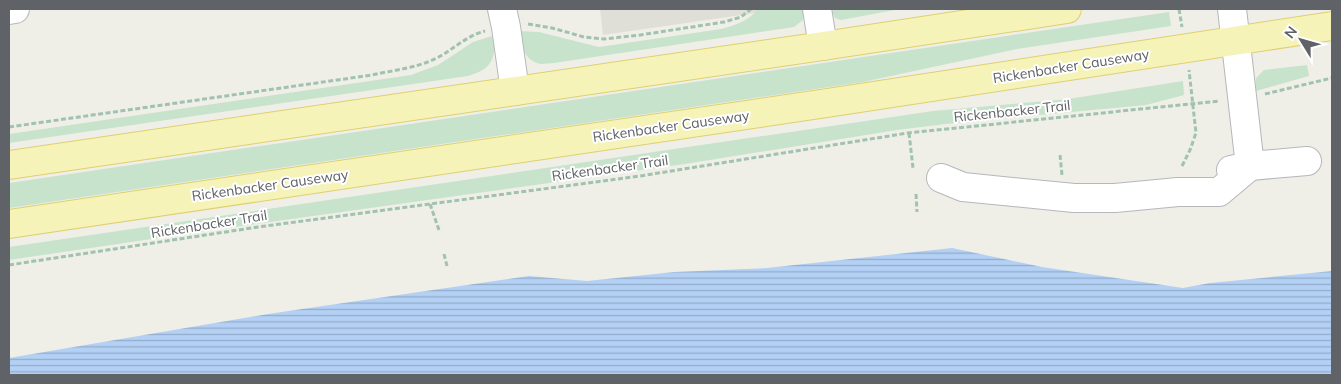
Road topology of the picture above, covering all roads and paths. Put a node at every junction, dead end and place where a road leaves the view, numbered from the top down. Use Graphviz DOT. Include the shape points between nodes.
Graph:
graph roads {
  1 [pos="15,9"];
  2 [pos="751,9"];
  3 [pos="817,9"];
  4 [pos="1067,9"];
  5 [pos="1232,9"];
  6 [pos="9,10"];
  7 [pos="496,19"];
  8 [pos="525,24"];
  9 [pos="1332,26"];
  10 [pos="1235,41"];
  11 [pos="823,46"];
  12 [pos="1332,78"];
  13 [pos="1191,81"];
  14 [pos="515,91"];
  15 [pos="1259,95"];
  16 [pos="1222,101"];
  17 [pos="1194,104"];
  18 [pos="9,127"];
  19 [pos="909,133"];
  20 [pos="1060,154"];
  21 [pos="1307,161"];
  22 [pos="1061,162"];
  23 [pos="9,165"];
  24 [pos="1250,166"];
  25 [pos="913,168"];
  26 [pos="1181,169"];
  27 [pos="941,178"];
  28 [pos="916,194"];
  29 [pos="430,204"];
  30 [pos="917,212"];
  31 [pos="9,224"];
  32 [pos="438,230"];
  33 [pos="444,254"];
  34 [pos="9,265"];
  35 [pos="447,266"];
  1 -- 6 [label="lane"];
  2 -- 8 [label="path" via="724,22 612,39 584,38"];
  3 -- 11 [label="lane"];
  4 -- 11 [label="main road"];
  5 -- 10 [label="lane"];
  7 -- 14 [label="lane"];
  7 -- 18 [label="path" via="433,60 410,68"];
  9 -- 10 [label="main road, Rickenbacker Causeway"];
  10 -- 24 [label="lane"];
  10 -- 31 [label="main road, Rickenbacker Causeway"];
  11 -- 14 [label="main road"];
  12 -- 15 [label="path"];
  13 -- 17 [label="path"];
  14 -- 23 [label="main road"];
  16 -- 17 [label="path, Rickenbacker Trail"];
  17 -- 19 [label="path, Rickenbacker Trail"];
  17 -- 26 [label="path" via="1196,134"];
  19 -- 25 [label="path"];
  19 -- 29 [label="path, Rickenbacker Trail" via="640,176"];
  20 -- 22 [label="path"];
  21 -- 24 [label="lane"];
  24 -- 26 [label="lane" via="1216,173"];
  24 -- 27 [label="lane" via="1219,192 1115,198 1074,198 963,187"];
  28 -- 30 [label="path"];
  29 -- 32 [label="path"];
  29 -- 34 [label="path, Rickenbacker Trail"];
  33 -- 35 [label="path"];
}
